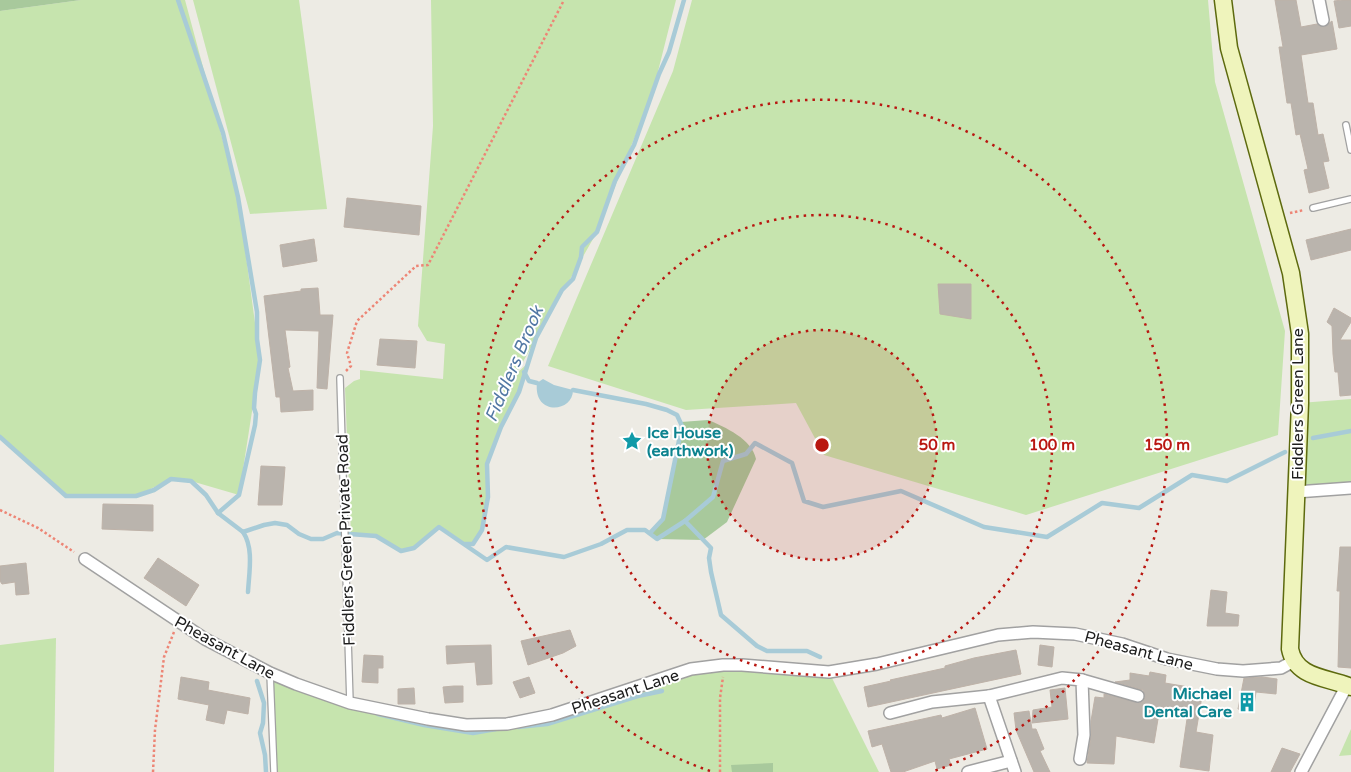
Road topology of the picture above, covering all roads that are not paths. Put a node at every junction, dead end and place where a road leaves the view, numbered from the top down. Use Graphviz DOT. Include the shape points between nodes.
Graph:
graph roads {
  1 [pos="1222,0"];
  2 [pos="1319,0"];
  3 [pos="1323,20"];
  4 [pos="1346,125"];
  5 [pos="1351,150"];
  6 [pos="1351,199"];
  7 [pos="1313,208"];
  8 [pos="340,378"];
  9 [pos="1351,488"];
  10 [pos="1296,492"];
  11 [pos="85,559"];
  12 [pos="1294,661"];
  13 [pos="270,673"];
  14 [pos="1082,680"];
  15 [pos="1349,686"];
  16 [pos="989,696"];
  17 [pos="1138,696"];
  18 [pos="350,703"];
  19 [pos="890,714"];
  20 [pos="1080,759"];
  21 [pos="1013,767"];
  22 [pos="274,772"];
  23 [pos="968,772"];
  24 [pos="1301,772"];
  1 -- 10 [label="street, Fiddlers Green Lane" via="1229,48 1291,273 1300,334"];
  2 -- 3 [label="street"];
  4 -- 5 [label="lane"];
  6 -- 7 [label="lane"];
  8 -- 18 [label="lane, Fiddlers Green Private Road"];
  9 -- 10 [label="street"];
  10 -- 12 [label="street, Fiddlers Green Lane" via="1290,643"];
  11 -- 13 [label="street, Pheasant Lane" via="233,655"];
  12 -- 15 [label="street" via="1306,672"];
  12 -- 18 [label="street, Pheasant Lane" via="1280,668 1217,669 1167,659 1098,638 1033,632 998,634 877,664 829,672 742,665 691,669 552,715 508,724 447,723"];
  13 -- 18 [label="street, Pheasant Lane"];
  13 -- 22 [label="lane"];
  14 -- 16 [label="street" via="1062,678"];
  14 -- 17 [label="street"];
  14 -- 20 [label="street" via="1084,735"];
  15 -- 24 [label="street"];
  16 -- 19 [label="street" via="932,702"];
  16 -- 21 [label="street"];
  21 -- 23 [label="street"];
}
